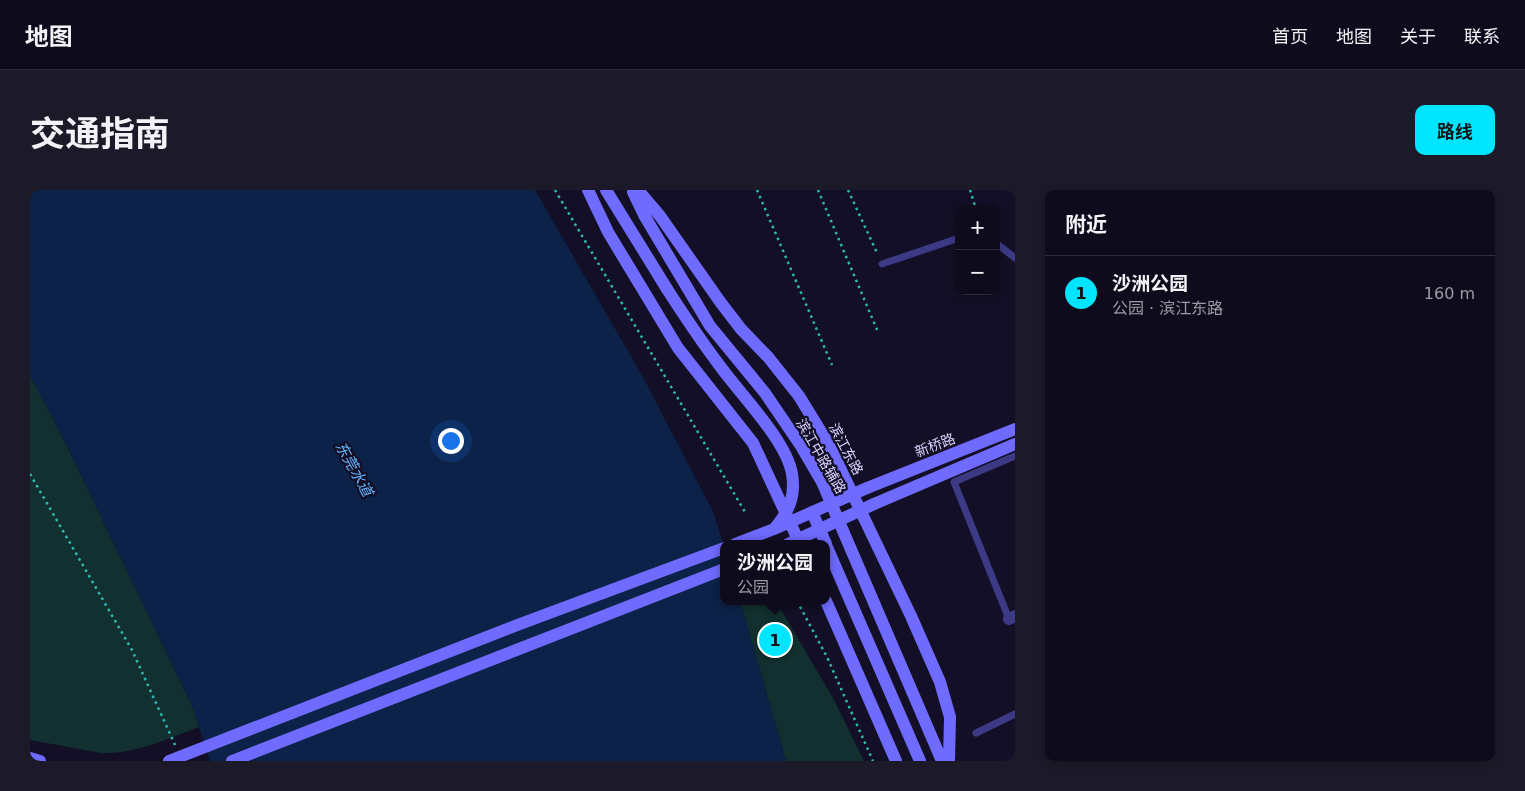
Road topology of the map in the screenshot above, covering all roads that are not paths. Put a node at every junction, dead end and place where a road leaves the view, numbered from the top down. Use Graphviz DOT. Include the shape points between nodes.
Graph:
graph roads {
  1 [pos="588,190"];
  2 [pos="606,190"];
  3 [pos="632,190"];
  4 [pos="638,190"];
  5 [pos="955,239"];
  6 [pos="1000,246"];
  7 [pos="1015,258"];
  8 [pos="882,264"];
  9 [pos="1015,429"];
  10 [pos="1015,444"];
  11 [pos="1015,456"];
  12 [pos="831,504"];
  13 [pos="812,512"];
  14 [pos="838,520"];
  15 [pos="774,529"];
  16 [pos="819,529"];
  17 [pos="745,540"];
  18 [pos="796,540"];
  19 [pos="798,540"];
  20 [pos="824,540"];
  21 [pos="720,549"];
  22 [pos="830,554"];
  23 [pos="720,571"];
  24 [pos="828,605"];
  25 [pos="1012,617"];
  26 [pos="1015,714"];
  27 [pos="976,732"];
  28 [pos="173,757"];
  29 [pos="30,758"];
  30 [pos="40,761"];
  31 [pos="232,761"];
  32 [pos="896,761"];
  33 [pos="920,761"];
  34 [pos="942,761"];
  35 [pos="949,761"];
  1 -- 19 [label="main road" via="608,232 678,348 753,443"];
  2 -- 15 [label="main road, bridge" via="696,333 784,453 794,488 790,506"];
  3 -- 12 [label="main road, 滨江中路辅路" via="710,326 765,393 801,446"];
  4 -- 35 [label="main road, 滨江东路" via="726,310 799,396 828,445 940,682 950,717"];
  5 -- 8 [label="lane"];
  6 -- 7 [label="lane"];
  9 -- 12 [label="main road, 新桥路, bridge"];
  10 -- 14 [label="main road, bridge"];
  11 -- 25 [label="lane" via="954,482"];
  12 -- 13 [label="main road, 新桥路, bridge"];
  12 -- 14 [label="main road, 滨江中路辅路"];
  13 -- 15 [label="main road, 新桥路, bridge"];
  13 -- 16 [label="main road"];
  14 -- 16 [label="main road, bridge"];
  14 -- 34 [label="main road, 滨江中路辅路"];
  15 -- 17 [label="main road, 新桥路, bridge"];
  16 -- 18 [label="main road, bridge"];
  16 -- 20 [label="main road"];
  21 -- 28 [label="main road, bridge"];
  22 -- 33 [label="main road"];
  23 -- 31 [label="main road"];
  24 -- 32 [label="main road"];
  26 -- 27 [label="lane"];
  29 -- 30 [label="main road"];
}
